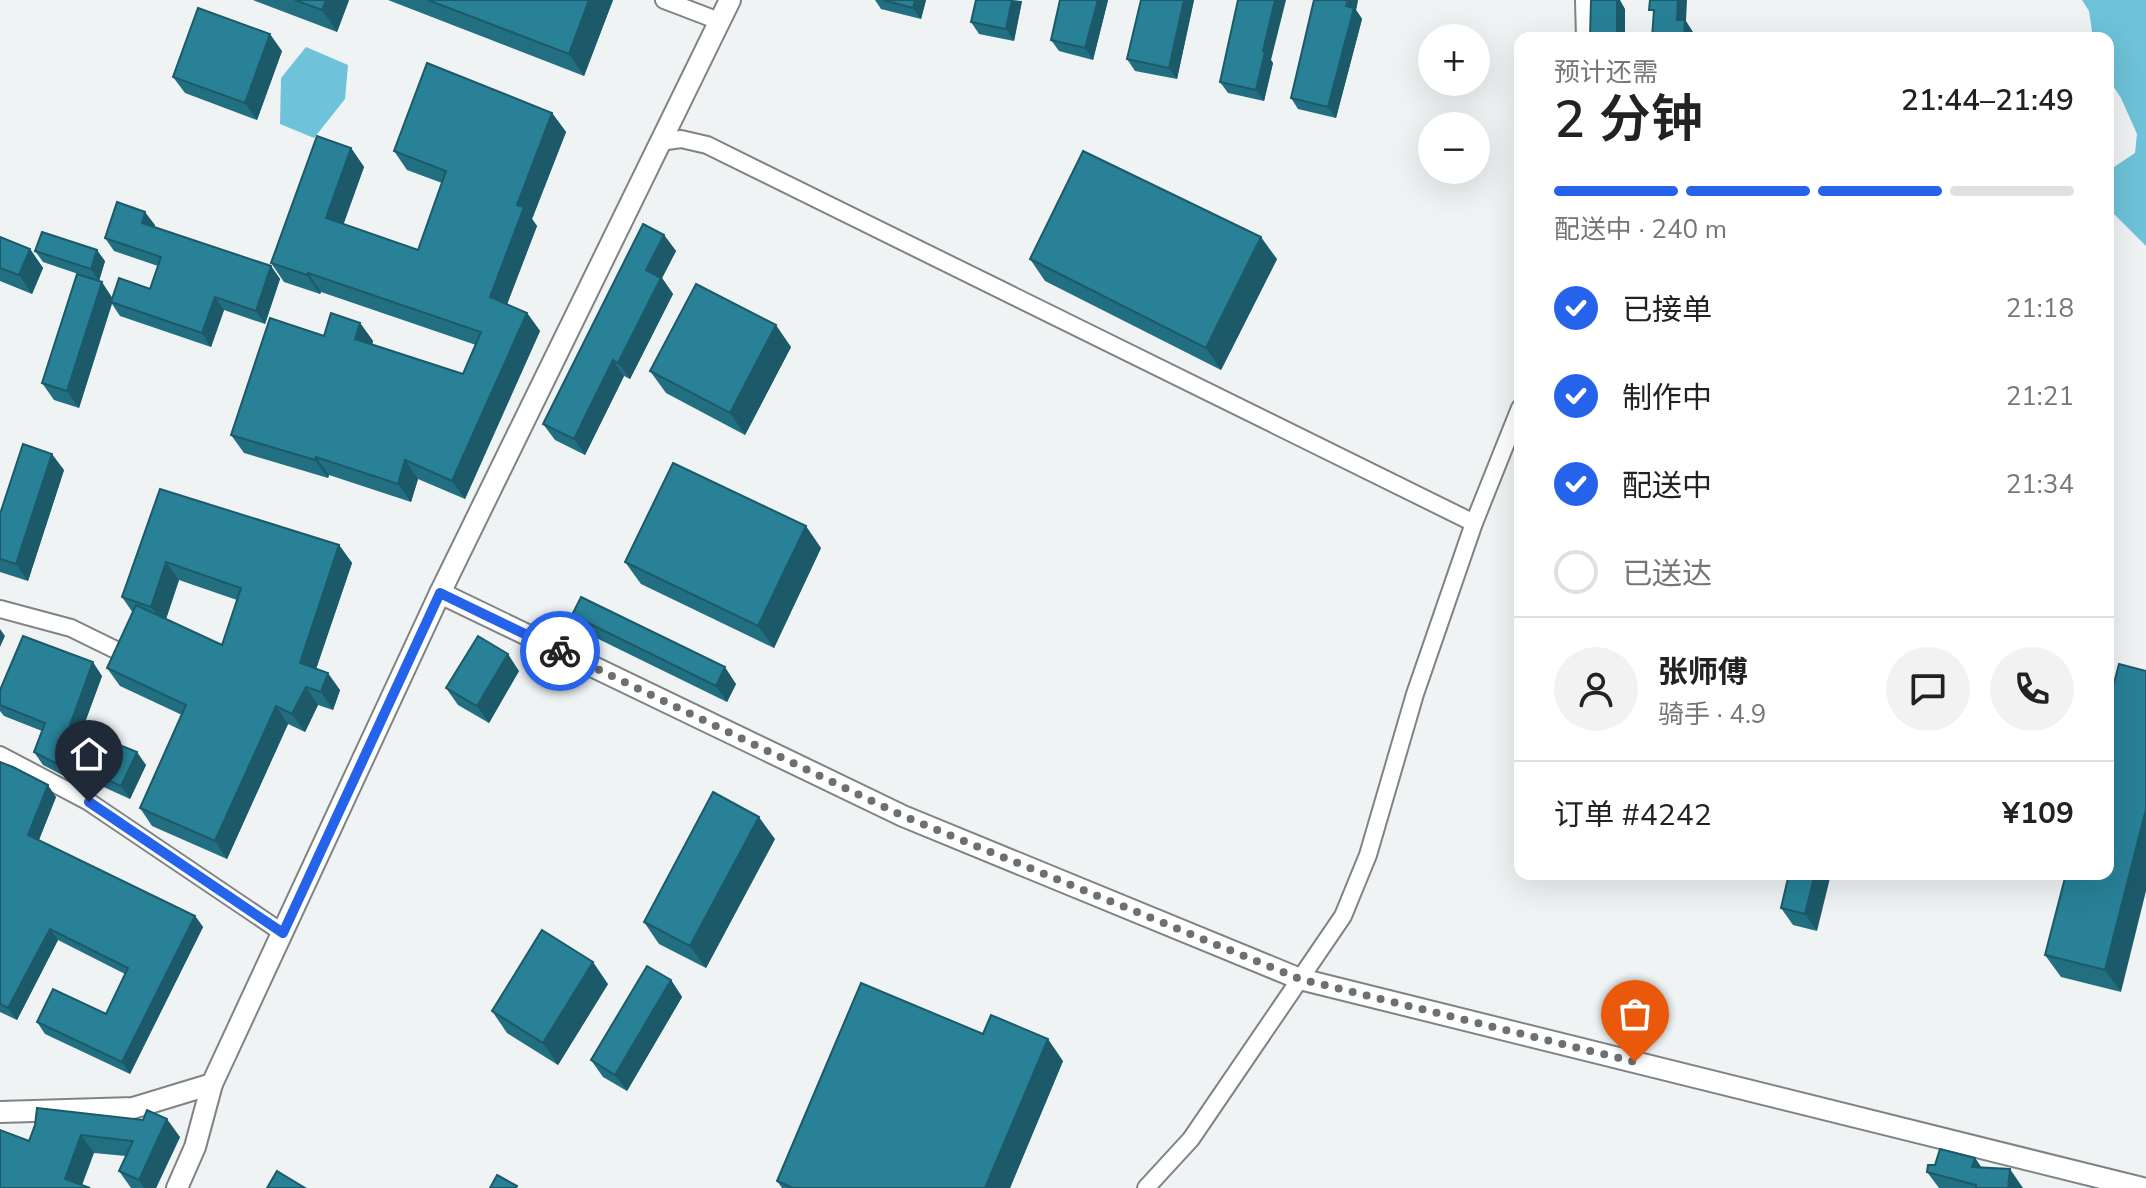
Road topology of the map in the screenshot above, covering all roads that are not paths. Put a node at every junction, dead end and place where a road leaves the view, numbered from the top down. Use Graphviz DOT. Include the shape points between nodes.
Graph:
graph roads {
  1 [pos="664,0"];
  2 [pos="730,0"];
  3 [pos="1584,0"];
  4 [pos="719,21"];
  5 [pos="1585,32"];
  6 [pos="660,142"];
  7 [pos="1514,423"];
  8 [pos="1474,523"];
  9 [pos="440,593"];
  10 [pos="0,609"];
  11 [pos="122,653"];
  12 [pos="0,755"];
  13 [pos="283,933"];
  14 [pos="1300,979"];
  15 [pos="212,1084"];
  16 [pos="0,1112"];
  17 [pos="177,1188"];
  18 [pos="1146,1188"];
  19 [pos="2142,1188"];
  1 -- 4 [label="street"];
  2 -- 4 [label="street"];
  3 -- 5 [label="street"];
  4 -- 6 [label="street"];
  6 -- 8 [label="street" via="681,139 707,145"];
  6 -- 9 [label="street"];
  7 -- 8 [label="street"];
  8 -- 14 [label="street" via="1415,694 1368,855 1343,916"];
  9 -- 13 [label="street"];
  9 -- 14 [label="street" via="903,816"];
  10 -- 11 [label="street" via="71,628"];
  12 -- 13 [label="street" via="89,802"];
  13 -- 15 [label="street"];
  14 -- 18 [label="street" via="1191,1139"];
  14 -- 19 [label="street"];
  15 -- 16 [label="street" via="133,1108"];
  15 -- 17 [label="street"];
}
